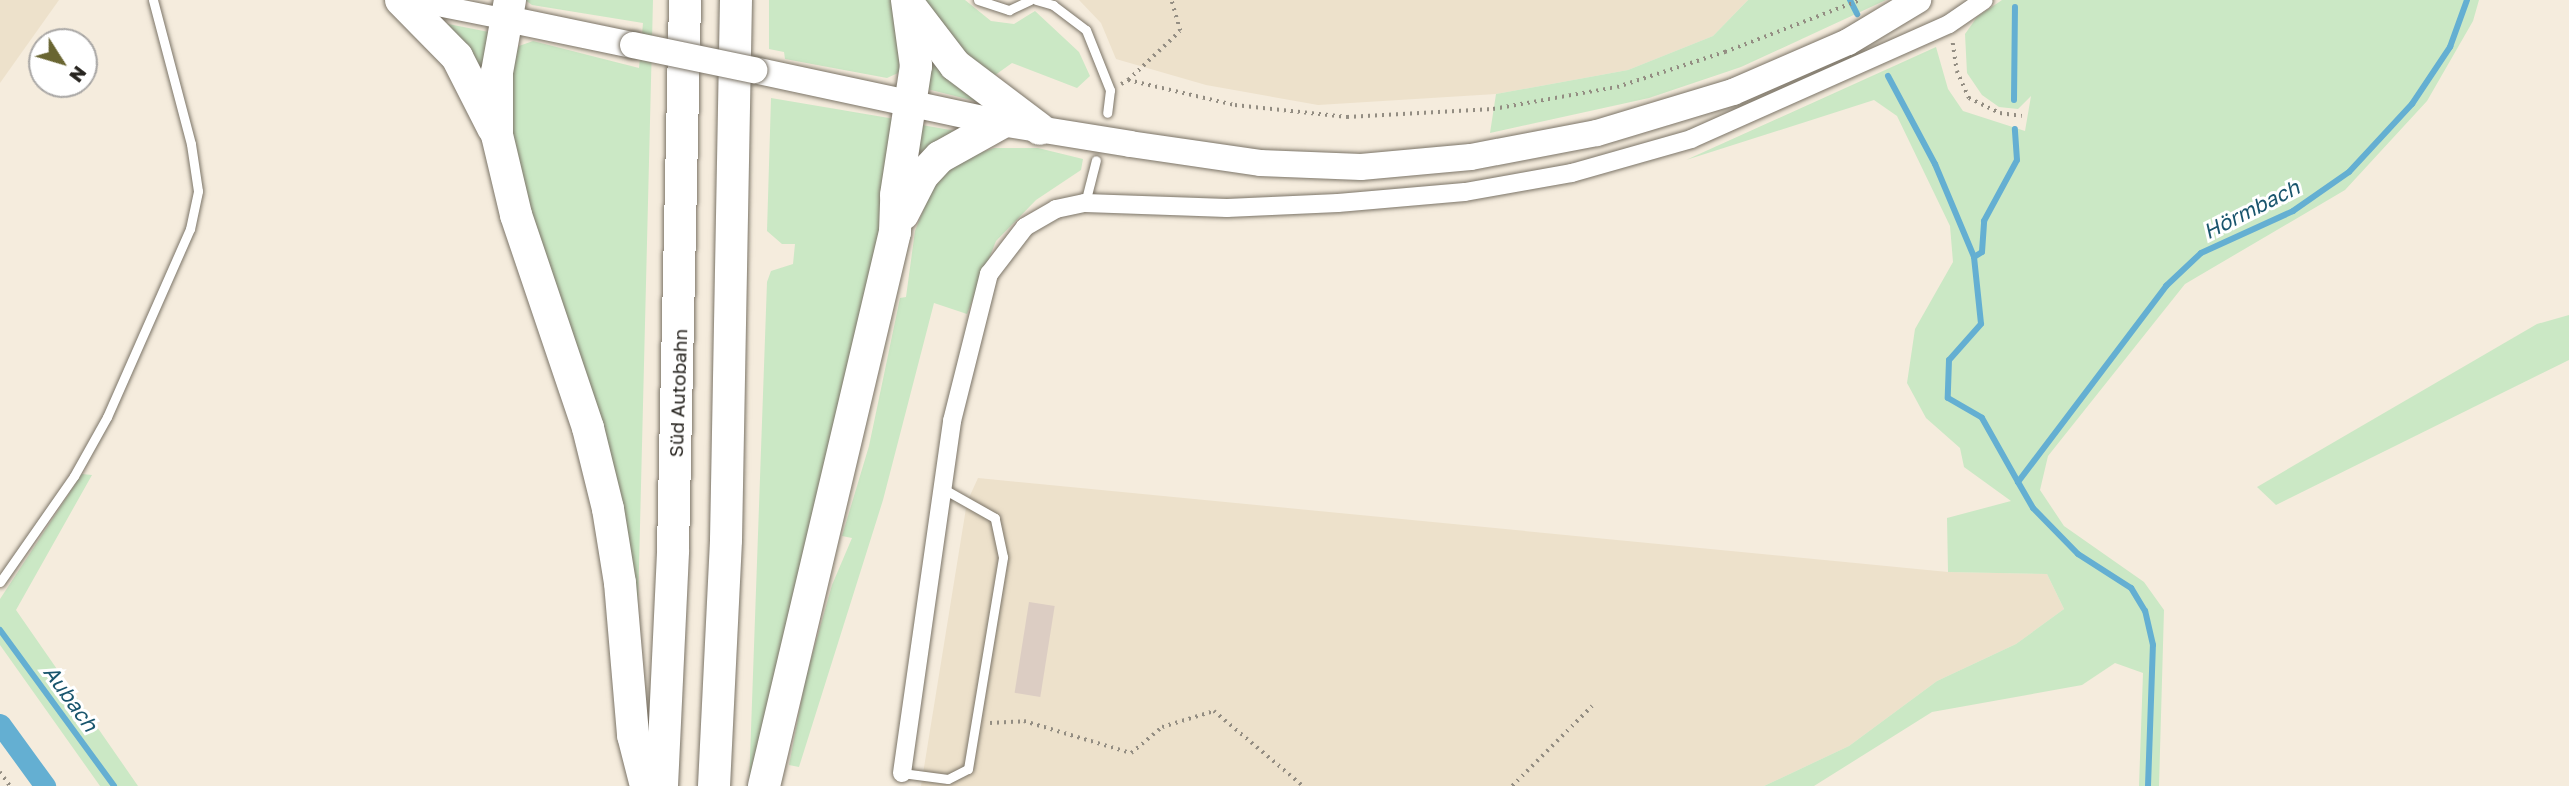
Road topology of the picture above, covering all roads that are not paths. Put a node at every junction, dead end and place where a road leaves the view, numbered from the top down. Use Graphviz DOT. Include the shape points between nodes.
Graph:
graph roads {
  1 [pos="153,0"];
  2 [pos="401,0"];
  3 [pos="411,0"];
  4 [pos="685,0"];
  5 [pos="736,0"];
  6 [pos="978,0"];
  7 [pos="1030,0"];
  8 [pos="1036,0"];
  9 [pos="1919,0"];
  10 [pos="1984,0"];
  11 [pos="907,2"];
  12 [pos="509,9"];
  13 [pos="914,104"];
  14 [pos="1107,113"];
  15 [pos="1001,123"];
  16 [pos="1040,130"];
  17 [pos="497,135"];
  18 [pos="1097,160"];
  19 [pos="1085,203"];
  20 [pos="895,232"];
  21 [pos="942,488"];
  22 [pos="0,582"];
  23 [pos="902,774"];
  24 [pos="646,786"];
  25 [pos="662,786"];
  26 [pos="714,786"];
  27 [pos="764,786"];
  1 -- 22 [label="lane" via="191,144 198,191 190,229 107,417 74,476"];
  2 -- 17 [label="highway" via="457,57"];
  3 -- 12 [label="street"];
  4 -- 25 [label="highway, Süd Autobahn" via="673,550"];
  5 -- 26 [label="highway" via="727,499"];
  6 -- 7 [label="lane" via="1009,10"];
  8 -- 14 [label="lane" via="1053,5 1086,30 1110,90"];
  9 -- 16 [label="main road" via="1848,42 1733,92 1597,133 1471,157 1361,167 1260,163"];
  10 -- 19 [label="street" via="1950,24 1691,139 1572,173 1465,192 1338,203 1227,208"];
  11 -- 13 [label="highway" via="915,35"];
  11 -- 16 [label="highway" via="955,65"];
  12 -- 13 [label="main road, bridge" via="633,45"];
  12 -- 17 [label="highway" via="497,72"];
  13 -- 15 [label="main road"];
  13 -- 20 [label="highway" via="896,195"];
  15 -- 16 [label="main road"];
  15 -- 20 [label="highway" via="940,157 923,175"];
  17 -- 24 [label="highway" via="516,215 588,428 608,509 620,583 633,735"];
  18 -- 19 [label="lane"];
  19 -- 21 [label="street" via="1056,209 1026,227 989,275 951,421"];
  20 -- 27 [label="highway"];
  21 -- 23 [label="street"];
  21 -- 23 [label="lane" via="995,518 1003,557 968,769 948,779"];
}
